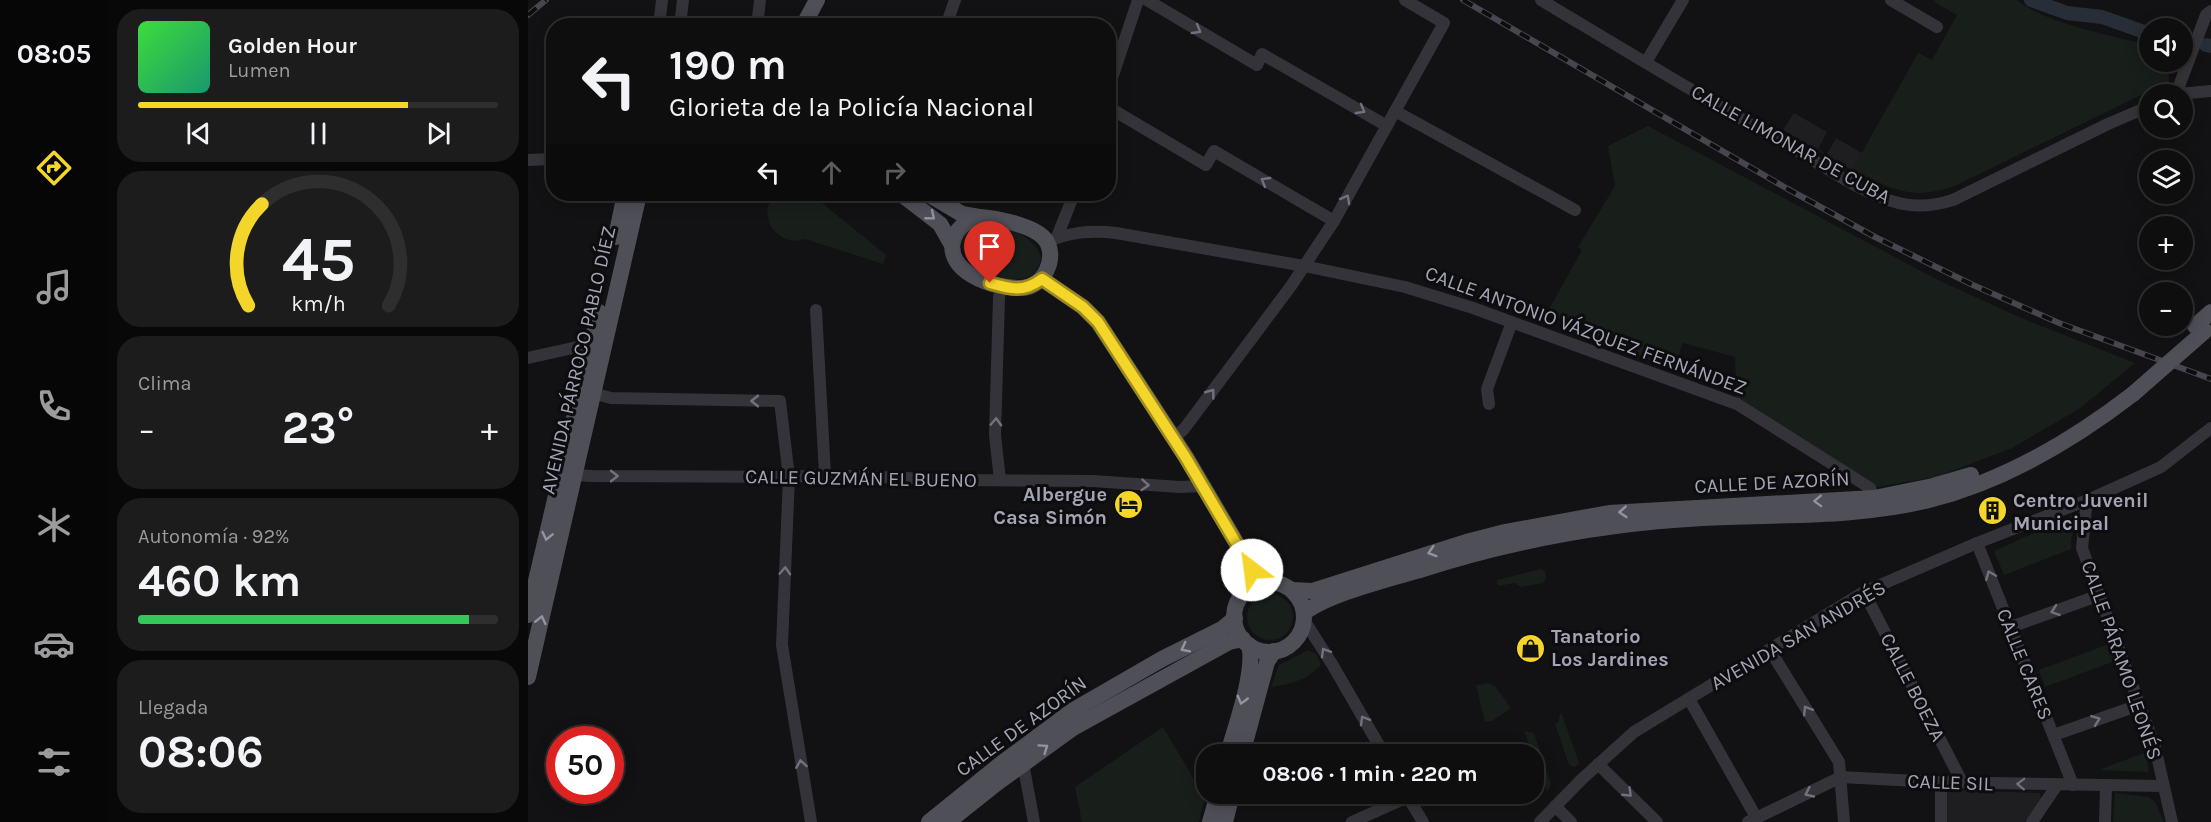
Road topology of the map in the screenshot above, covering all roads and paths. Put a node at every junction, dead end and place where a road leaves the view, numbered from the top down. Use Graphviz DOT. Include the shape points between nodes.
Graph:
graph roads {
  1 [pos="662,0"];
  2 [pos="683,0"];
  3 [pos="760,0"];
  4 [pos="817,0"];
  5 [pos="955,0"];
  6 [pos="1138,0"];
  7 [pos="1147,0"];
  8 [pos="1405,0"];
  9 [pos="1541,0"];
  10 [pos="1683,0"];
  11 [pos="1892,0"];
  12 [pos="2211,11"];
  13 [pos="660,18"];
  14 [pos="681,18"];
  15 [pos="758,18"];
  16 [pos="807,18"];
  17 [pos="949,18"];
  18 [pos="1937,27"];
  19 [pos="1646,62"];
  20 [pos="1116,66"];
  21 [pos="2182,84"];
  22 [pos="2211,91"];
  23 [pos="2193,93"];
  24 [pos="1395,111"];
  25 [pos="2139,111"];
  26 [pos="1116,112"];
  27 [pos="1387,126"];
  28 [pos="546,159"];
  29 [pos="529,160"];
  30 [pos="623,201"];
  31 [pos="637,201"];
  32 [pos="910,201"];
  33 [pos="940,201"];
  34 [pos="1072,201"];
  35 [pos="1575,210"];
  36 [pos="979,217"];
  37 [pos="1334,221"];
  38 [pos="1052,240"];
  39 [pos="952,245"];
  40 [pos="1304,266"];
  41 [pos="1042,279"];
  42 [pos="1002,286"];
  43 [pos="816,310"];
  44 [pos="2211,312"];
  45 [pos="1512,322"];
  46 [pos="2204,327"];
  47 [pos="591,344"];
  48 [pos="528,357"];
  49 [pos="2127,391"];
  50 [pos="592,393"];
  51 [pos="1489,404"];
  52 [pos="2211,428"];
  53 [pos="1174,438"];
  54 [pos="565,458"];
  55 [pos="574,475"];
  56 [pos="825,475"];
  57 [pos="789,477"];
  58 [pos="1000,480"];
  59 [pos="1203,486"];
  60 [pos="1875,498"];
  61 [pos="2090,499"];
  62 [pos="1977,543"];
  63 [pos="532,576"];
  64 [pos="1260,583"];
  65 [pos="1292,590"];
  66 [pos="1864,592"];
  67 [pos="2100,595"];
  68 [pos="528,615"];
  69 [pos="1304,617"];
  70 [pos="1235,618"];
  71 [pos="2011,627"];
  72 [pos="1246,642"];
  73 [pos="1770,650"];
  74 [pos="1274,651"];
  75 [pos="528,676"];
  76 [pos="1689,699"];
  77 [pos="2139,705"];
  78 [pos="2054,735"];
  79 [pos="1231,744"];
  80 [pos="1245,744"];
  81 [pos="1378,744"];
  82 [pos="1023,763"];
  83 [pos="1599,764"];
  84 [pos="1841,777"];
  85 [pos="1941,782"];
  86 [pos="1962,782"];
  87 [pos="2057,785"];
  88 [pos="2073,785"];
  89 [pos="2106,786"];
  90 [pos="2163,786"];
  91 [pos="1215,804"];
  92 [pos="1230,804"];
  93 [pos="1389,804"];
  94 [pos="1412,804"];
  95 [pos="1556,806"];
  96 [pos="1752,820"];
  97 [pos="811,822"];
  98 [pos="929,822"];
  99 [pos="948,822"];
  100 [pos="1034,822"];
  101 [pos="1210,822"];
  102 [pos="1225,822"];
  103 [pos="1352,822"];
  104 [pos="1423,822"];
  105 [pos="1540,822"];
  106 [pos="1571,822"];
  107 [pos="1658,822"];
  108 [pos="1844,822"];
  109 [pos="1941,822"];
  110 [pos="2032,822"];
  111 [pos="2105,822"];
  112 [pos="2172,822"];
  1 -- 13 [label="street"];
  2 -- 14 [label="street"];
  3 -- 15 [label="street"];
  4 -- 16 [label="main road"];
  5 -- 17 [label="street"];
  6 -- 20 [label="street"];
  7 -- 27 [label="street, one-way" via="1257,65 1262,54"];
  8 -- 24 [label="street" via="1444,23"];
  9 -- 19 [label="street, CALLE LIMONAR DE CUBA"];
  10 -- 19 [label="street"];
  11 -- 18 [label="street"];
  12 -- 21 [label="street" via="2206,15"];
  19 -- 25 [label="street, CALLE LIMONAR DE CUBA" via="1874,194 1916,206 1953,200"];
  22 -- 23 [label="street"];
  24 -- 27 [label="street"];
  24 -- 35 [label="street"];
  37 -- 26 [label="street, one-way" via="1214,151 1206,165"];
  37 -- 27 [label="street, one-way"];
  28 -- 29 [label="street"];
  30 -- 47 [label="main road, AVENIDA PÁRROCO PABLO DÍEZ"];
  31 -- 50 [label="main road, AVENIDA PÁRROCO PABLO DÍEZ"];
  32 -- 39 [label="main road, one-way" via="940,224"];
  33 -- 36 [label="main road" via="962,214"];
  34 -- 38 [label="street" via="1064,225"];
  36 -- 38 [label="main road" via="1002,220"];
  36 -- 39 [label="main road" via="963,223"];
  37 -- 40 [label="street"];
  38 -- 40 [label="street, CALLE ANTONIO VÁZQUEZ FERNÁNDEZ" via="1073,233 1106,232"];
  38 -- 41 [label="main road"];
  39 -- 42 [label="main road" via="955,258 966,271"];
  40 -- 45 [label="street, CALLE ANTONIO VÁZQUEZ FERNÁNDEZ" via="1405,287"];
  53 -- 40 [label="street, one-way" via="1185,429"];
  41 -- 42 [label="main road" via="1025,288"];
  41 -- 53 [label="main road" via="1098,322"];
  58 -- 42 [label="street, one-way" via="995,435"];
  43 -- 56 [label="street"];
  44 -- 46 [label="main road, CALLE DE AZORÍN"];
  45 -- 51 [label="street" via="1487,389"];
  45 -- 60 [label="street, CALLE ANTONIO VÁZQUEZ FERNÁNDEZ" via="1737,404 1870,489"];
  46 -- 49 [label="main road, CALLE DE AZORÍN, bridge"];
  47 -- 48 [label="street"];
  47 -- 54 [label="main road, AVENIDA PÁRROCO PABLO DÍEZ"];
  49 -- 60 [label="main road, CALLE DE AZORÍN" via="2019,456 1976,474"];
  49 -- 69 [label="main road, CALLE DE AZORÍN" via="2091,426 2044,455 2005,474 1929,500 1836,513 1628,525 1532,540 1376,583 1318,605"];
  50 -- 55 [label="main road, AVENIDA PÁRROCO PABLO DÍEZ"];
  57 -- 50 [label="street, one-way" via="780,401 610,398"];
  52 -- 61 [label="street, AVENIDA SAN ANDRÉS" via="2161,467"];
  53 -- 59 [label="main road"];
  54 -- 55 [label="street"];
  54 -- 63 [label="main road, AVENIDA PÁRROCO PABLO DÍEZ, one-way"];
  55 -- 57 [label="street, CALLE GUZMÁN EL BUENO, one-way"];
  75 -- 55 [label="main road, AVENIDA PÁRROCO PABLO DÍEZ, one-way"];
  56 -- 57 [label="street, CALLE GUZMÁN EL BUENO"];
  56 -- 58 [label="street, CALLE GUZMÁN EL BUENO"];
  97 -- 57 [label="street, one-way" via="782,645"];
  58 -- 59 [label="street, CALLE GUZMÁN EL BUENO, one-way"];
  59 -- 64 [label="main road"];
  60 -- 65 [label="main road, CALLE DE AZORÍN, one-way" via="1609,513 1476,540 1319,589"];
  61 -- 62 [label="street, AVENIDA SAN ANDRÉS"];
  61 -- 67 [label="street, CALLE PÁRAMO LEONÉS" via="2082,548"];
  62 -- 66 [label="street, AVENIDA SAN ANDRÉS"];
  71 -- 62 [label="street, CALLE CARES, one-way"];
  63 -- 68 [label="main road, AVENIDA PÁRROCO PABLO DÍEZ"];
  64 -- 65 [label="main road" via="1276,583"];
  64 -- 70 [label="main road" via="1244,593"];
  65 -- 69 [label="main road"];
  66 -- 73 [label="street, AVENIDA SAN ANDRÉS"];
  66 -- 86 [label="street, CALLE BOEZA"];
  67 -- 71 [label="street, one-way"];
  67 -- 77 [label="street, CALLE PÁRAMO LEONÉS"];
  69 -- 74 [label="main road" via="1298,637"];
  81 -- 69 [label="street, one-way"];
  70 -- 72 [label="main road"];
  70 -- 98 [label="main road, CALLE DE AZORÍN, one-way" via="1222,629 1072,711"];
  71 -- 78 [label="street, CALLE CARES"];
  72 -- 74 [label="main road" via="1257,650"];
  72 -- 79 [label="main road, one-way" via="1251,653 1250,668"];
  82 -- 72 [label="main road, CALLE DE AZORÍN, one-way" via="1073,728 1229,642"];
  73 -- 76 [label="street, AVENIDA SAN ANDRÉS"];
  84 -- 73 [label="street, one-way" via="1839,762"];
  74 -- 80 [label="main road" via="1267,662"];
  76 -- 83 [label="street, AVENIDA SAN ANDRÉS" via="1634,732"];
  76 -- 96 [label="street"];
  78 -- 77 [label="street, one-way"];
  77 -- 90 [label="street, CALLE PÁRAMO LEONÉS" via="2155,747"];
  78 -- 88 [label="street, CALLE CARES"];
  82 -- 99 [label="main road, CALLE DE AZORÍN"];
  82 -- 100 [label="street"];
  83 -- 95 [label="street, AVENIDA SAN ANDRÉS"];
  83 -- 107 [label="street, one-way"];
  84 -- 85 [label="street, CALLE SIL"];
  84 -- 96 [label="street, CALLE SIL, one-way"];
  84 -- 108 [label="street"];
  85 -- 86 [label="street, CALLE SIL"];
  85 -- 109 [label="street"];
  87 -- 86 [label="street, CALLE SIL, one-way"];
  87 -- 88 [label="street, CALLE SIL"];
  87 -- 110 [label="street"];
  88 -- 89 [label="street, CALLE SIL"];
  89 -- 90 [label="street, CALLE SIL"];
  89 -- 111 [label="street"];
  90 -- 112 [label="street, CALLE PÁRAMO LEONÉS"];
  91 -- 101 [label="main road"];
  92 -- 102 [label="main road"];
  93 -- 103 [label="street"];
  94 -- 104 [label="street"];
  95 -- 105 [label="street, AVENIDA SAN ANDRÉS"];
  95 -- 106 [label="street"];
}
